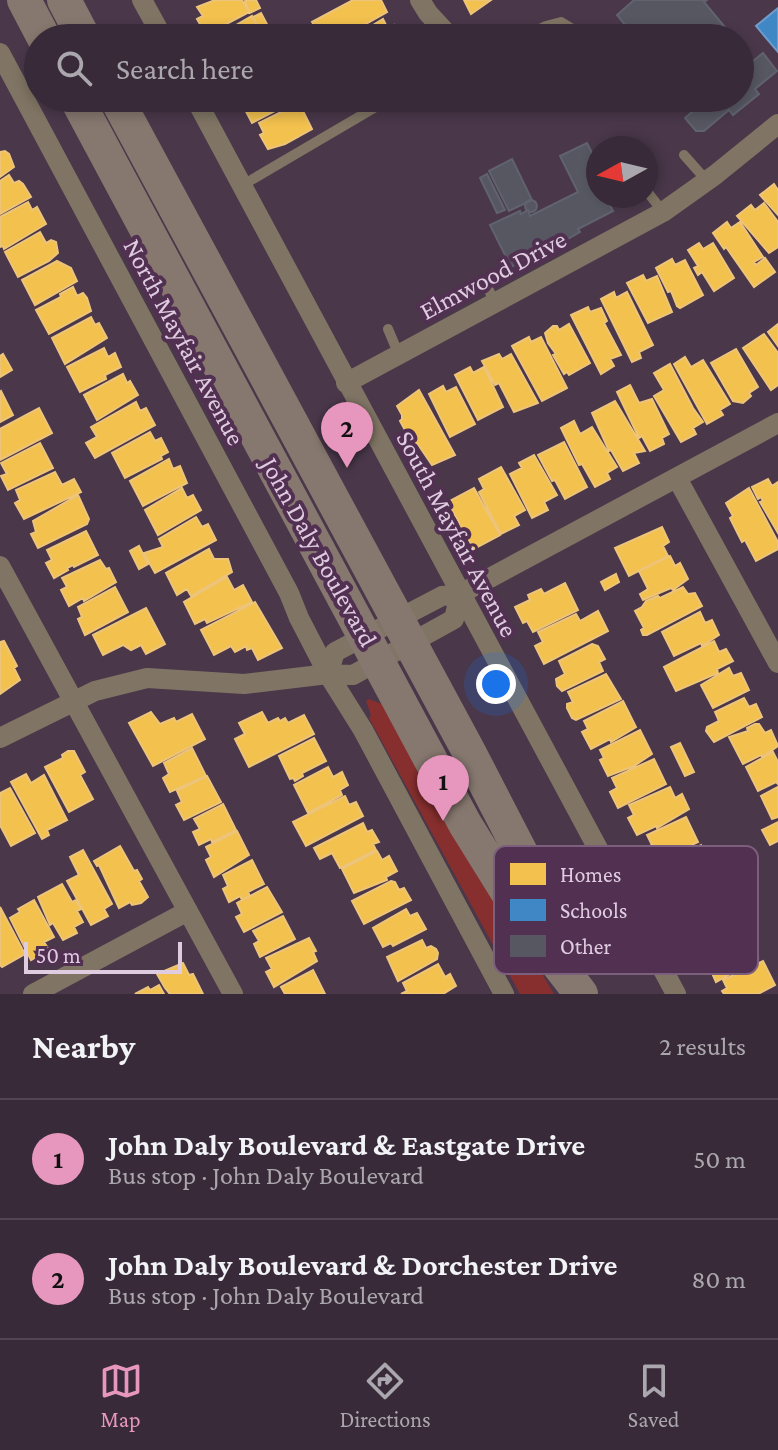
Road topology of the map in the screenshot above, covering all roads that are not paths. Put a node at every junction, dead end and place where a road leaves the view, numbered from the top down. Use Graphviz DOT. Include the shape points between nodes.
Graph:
graph roads {
  1 [pos="24,0"];
  2 [pos="64,0"];
  3 [pos="142,0"];
  4 [pos="420,0"];
  5 [pos="37,24"];
  6 [pos="77,24"];
  7 [pos="155,24"];
  8 [pos="438,24"];
  9 [pos="0,53"];
  10 [pos="24,98"];
  11 [pos="32,112"];
  12 [pos="83,112"];
  13 [pos="124,112"];
  14 [pos="202,112"];
  15 [pos="367,112"];
  16 [pos="778,124"];
  17 [pos="684,155"];
  18 [pos="707,181"];
  19 [pos="241,186"];
  20 [pos="658,206"];
  21 [pos="663,212"];
  22 [pos="484,280"];
  23 [pos="495,303"];
  24 [pos="388,329"];
  25 [pos="399,355"];
  26 [pos="346,383"];
  27 [pos="778,423"];
  28 [pos="677,478"];
  29 [pos="0,566"];
  30 [pos="460,594"];
  31 [pos="404,630"];
  32 [pos="372,649"];
  33 [pos="778,663"];
  34 [pos="328,674"];
  35 [pos="72,700"];
  36 [pos="0,738"];
  37 [pos="517,846"];
  38 [pos="596,846"];
  39 [pos="494,873"];
  40 [pos="188,911"];
  41 [pos="567,974"];
  42 [pos="575,974"];
  43 [pos="665,974"];
  44 [pos="33,994"];
  45 [pos="233,994"];
  46 [pos="504,994"];
  47 [pos="583,994"];
  48 [pos="676,994"];
  1 -- 5 [label="main road"];
  2 -- 6 [label="main road"];
  3 -- 7 [label="street"];
  4 -- 8 [label="street"];
  9 -- 10 [label="street, North Mayfair Avenue"];
  11 -- 34 [label="street, North Mayfair Avenue"];
  12 -- 32 [label="main road, John Daly Boulevard"];
  13 -- 31 [label="main road, John Daly Boulevard"];
  14 -- 19 [label="street, South Mayfair Avenue"];
  15 -- 19 [label="lane"];
  16 -- 18 [label="street, Elmwood Drive"];
  17 -- 18 [label="lane"];
  18 -- 21 [label="street, Elmwood Drive"];
  19 -- 26 [label="street, South Mayfair Avenue"];
  20 -- 21 [label="lane"];
  21 -- 23 [label="street, Elmwood Drive"];
  22 -- 23 [label="lane"];
  23 -- 25 [label="street, Elmwood Drive"];
  24 -- 25 [label="lane"];
  25 -- 26 [label="street, Elmwood Drive"];
  26 -- 30 [label="street, South Mayfair Avenue"];
  27 -- 28 [label="street"];
  28 -- 30 [label="street"];
  28 -- 33 [label="street"];
  29 -- 35 [label="street"];
  30 -- 31 [label="street" via="442,596"];
  30 -- 31 [label="street" via="454,619"];
  30 -- 38 [label="street, South Mayfair Avenue"];
  31 -- 32 [label="street"];
  31 -- 32 [label="street"];
  31 -- 37 [label="main road, John Daly Boulevard"];
  32 -- 34 [label="street" via="353,675"];
  32 -- 34 [label="street" via="335,652"];
  32 -- 39 [label="main road, John Daly Boulevard"];
  34 -- 35 [label="street" via="254,683 147,678"];
  34 -- 46 [label="street, North Mayfair Avenue"];
  35 -- 36 [label="street"];
  35 -- 40 [label="street"];
  40 -- 44 [label="street"];
  40 -- 45 [label="street"];
  41 -- 47 [label="main road, John Daly Boulevard"];
  42 -- 47 [label="main road, John Daly Boulevard"];
  43 -- 48 [label="street, South Mayfair Avenue"];
}
